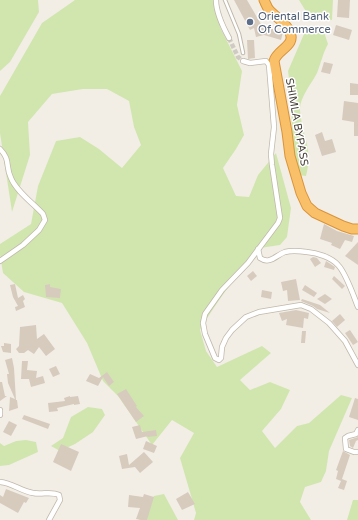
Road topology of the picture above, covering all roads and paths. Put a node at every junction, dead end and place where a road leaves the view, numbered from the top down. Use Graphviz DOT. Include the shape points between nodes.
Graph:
graph roads {
  1 [pos="216,0"];
  2 [pos="225,0"];
  3 [pos="264,0"];
  4 [pos="229,38"];
  5 [pos="243,53"];
  6 [pos="243,61"];
  7 [pos="0,148"];
  8 [pos="358,229"];
  9 [pos="258,248"];
  10 [pos="0,261"];
  11 [pos="358,307"];
  12 [pos="358,365"];
  13 [pos="0,410"];
  14 [pos="0,415"];
  15 [pos="358,429"];
  16 [pos="358,452"];
  17 [pos="0,482"];
  18 [pos="49,520"];
  1 -- 4 [label="street" via="218,14"];
  2 -- 5 [label="lane" via="239,34"];
  3 -- 8 [label="highway, SHIMLA BYPASS" via="269,10 285,25 291,35 289,44 274,61 290,156 301,193 307,206 315,213 343,226"];
  6 -- 9 [label="street" via="268,62 273,110 272,160 280,218"];
  7 -- 10 [label="street" via="8,161 11,179 43,214 45,220 29,240"];
  9 -- 11 [label="street" via="259,256 265,261 291,251 314,254 335,262"];
  9 -- 12 [label="street" via="248,263 212,302 204,317 205,334 215,358 220,359 228,335 249,315 301,305 311,309 329,323 344,341"];
  13 -- 14 [label="street"];
  15 -- 16 [label="street" via="356,434 345,438 346,449"];
  17 -- 18 [label="street" via="31,493 59,495 60,500"];
}
